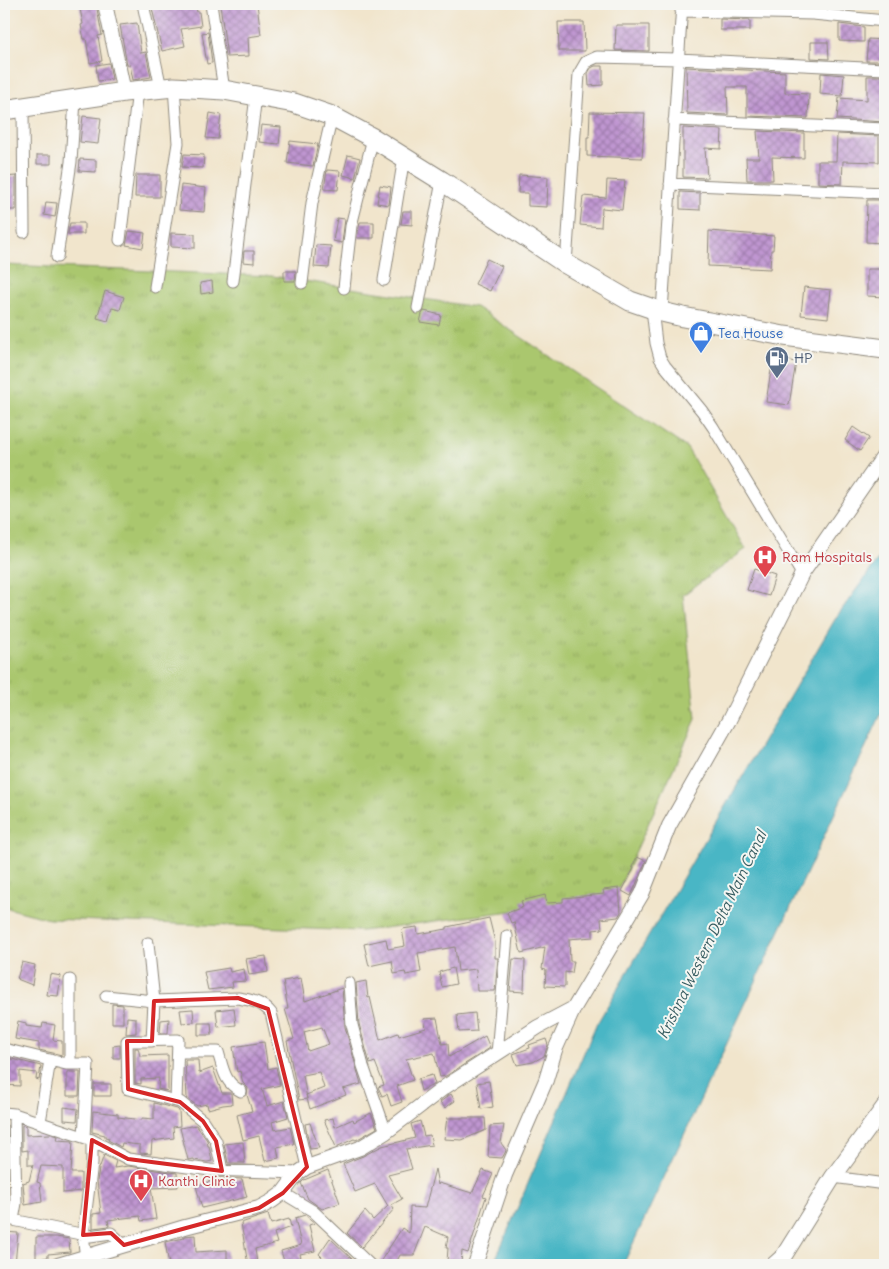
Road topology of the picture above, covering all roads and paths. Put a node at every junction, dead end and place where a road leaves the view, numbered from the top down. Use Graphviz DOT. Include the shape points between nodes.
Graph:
graph roads {
  1 [pos="105,4"];
  2 [pos="143,4"];
  3 [pos="211,4"];
  4 [pos="682,7"];
  5 [pos="885,20"];
  6 [pos="678,59"];
  7 [pos="885,69"];
  8 [pos="167,88"];
  9 [pos="224,90"];
  10 [pos="131,91"];
  11 [pos="256,96"];
  12 [pos="75,100"];
  13 [pos="23,108"];
  14 [pos="4,110"];
  15 [pos="332,116"];
  16 [pos="674,120"];
  17 [pos="885,129"];
  18 [pos="373,138"];
  19 [pos="404,157"];
  20 [pos="442,181"];
  21 [pos="670,184"];
  22 [pos="885,193"];
  23 [pos="24,232"];
  24 [pos="120,240"];
  25 [pos="57,258"];
  26 [pos="566,264"];
  27 [pos="384,280"];
  28 [pos="233,281"];
  29 [pos="302,283"];
  30 [pos="155,288"];
  31 [pos="344,288"];
  32 [pos="418,308"];
  33 [pos="657,310"];
  34 [pos="885,349"];
  35 [pos="885,454"];
  36 [pos="802,574"];
  37 [pos="507,936"];
  38 [pos="148,943"];
  39 [pos="70,980"];
  40 [pos="349,983"];
  41 [pos="106,996"];
  42 [pos="154,1001"];
  43 [pos="574,1008"];
  44 [pos="152,1041"];
  45 [pos="4,1050"];
  46 [pos="178,1052"];
  47 [pos="497,1054"];
  48 [pos="50,1060"];
  49 [pos="70,1064"];
  50 [pos="241,1091"];
  51 [pos="176,1101"];
  52 [pos="885,1106"];
  53 [pos="9,1113"];
  54 [pos="880,1120"];
  55 [pos="40,1122"];
  56 [pos="386,1132"];
  57 [pos="88,1139"];
  58 [pos="222,1170"];
  59 [pos="303,1170"];
  60 [pos="833,1177"];
  61 [pos="885,1184"];
  62 [pos="283,1193"];
  63 [pos="8,1220"];
  64 [pos="83,1235"];
  65 [pos="124,1245"];
  66 [pos="86,1258"];
  67 [pos="58,1265"];
  68 [pos="370,1265"];
  69 [pos="475,1265"];
  70 [pos="774,1265"];
  1 -- 10 [label="street"];
  2 -- 8 [label="street"];
  3 -- 9 [label="street"];
  4 -- 5 [label="street"];
  4 -- 6 [label="street"];
  6 -- 7 [label="street"];
  6 -- 16 [label="street"];
  6 -- 26 [label="street" via="597,57 586,62 578,74"];
  8 -- 9 [label="main road"];
  8 -- 10 [label="main road"];
  8 -- 30 [label="street" via="178,124 178,143"];
  9 -- 11 [label="main road"];
  10 -- 12 [label="main road"];
  10 -- 24 [label="street"];
  11 -- 15 [label="main road"];
  11 -- 28 [label="street"];
  12 -- 13 [label="main road"];
  12 -- 25 [label="street" via="71,162"];
  13 -- 14 [label="main road"];
  13 -- 23 [label="street"];
  15 -- 18 [label="main road"];
  15 -- 29 [label="street" via="312,203"];
  16 -- 17 [label="street"];
  16 -- 21 [label="street"];
  18 -- 19 [label="main road"];
  18 -- 31 [label="street" via="351,226"];
  19 -- 20 [label="main road"];
  19 -- 27 [label="street"];
  20 -- 26 [label="main road"];
  20 -- 32 [label="street"];
  21 -- 22 [label="street"];
  21 -- 33 [label="street"];
  26 -- 33 [label="main road" via="630,301"];
  33 -- 34 [label="main road" via="784,336"];
  33 -- 36 [label="street" via="656,343 660,358 708,419"];
  35 -- 36 [label="street"];
  36 -- 43 [label="street" via="729,720 669,826 642,894"];
  37 -- 47 [label="street"];
  38 -- 42 [label="street"];
  39 -- 49 [label="street"];
  40 -- 56 [label="street" via="352,1026"];
  41 -- 42 [label="street"];
  42 -- 44 [label="street"];
  42 -- 59 [label="street" via="238,998 260,1003 268,1009"];
  43 -- 47 [label="street"];
  43 -- 69 [label="street" via="506,1175"];
  44 -- 46 [label="street" via="178,1040"];
  44 -- 51 [label="street" via="127,1041 128,1089"];
  45 -- 48 [label="street"];
  46 -- 50 [label="street" via="218,1052 225,1077"];
  46 -- 51 [label="street"];
  47 -- 56 [label="street" via="445,1087"];
  48 -- 49 [label="street"];
  48 -- 55 [label="street"];
  49 -- 57 [label="street" via="88,1064"];
  51 -- 58 [label="street" via="203,1121 212,1134"];
  52 -- 54 [label="main road"];
  53 -- 55 [label="street"];
  53 -- 63 [label="street" via="16,1203"];
  54 -- 60 [label="main road"];
  55 -- 57 [label="street"];
  56 -- 59 [label="street" via="360,1148"];
  57 -- 58 [label="street" via="128,1159"];
  57 -- 64 [label="street" via="92,1163"];
  58 -- 59 [label="street"];
  59 -- 62 [label="street"];
  60 -- 61 [label="street"];
  60 -- 70 [label="main road"];
  62 -- 65 [label="street" via="258,1208"];
  62 -- 68 [label="street" via="313,1211"];
  63 -- 64 [label="street"];
  64 -- 65 [label="street" via="110,1233"];
  64 -- 66 [label="street"];
  65 -- 66 [label="street"];
  66 -- 67 [label="street"];
}
